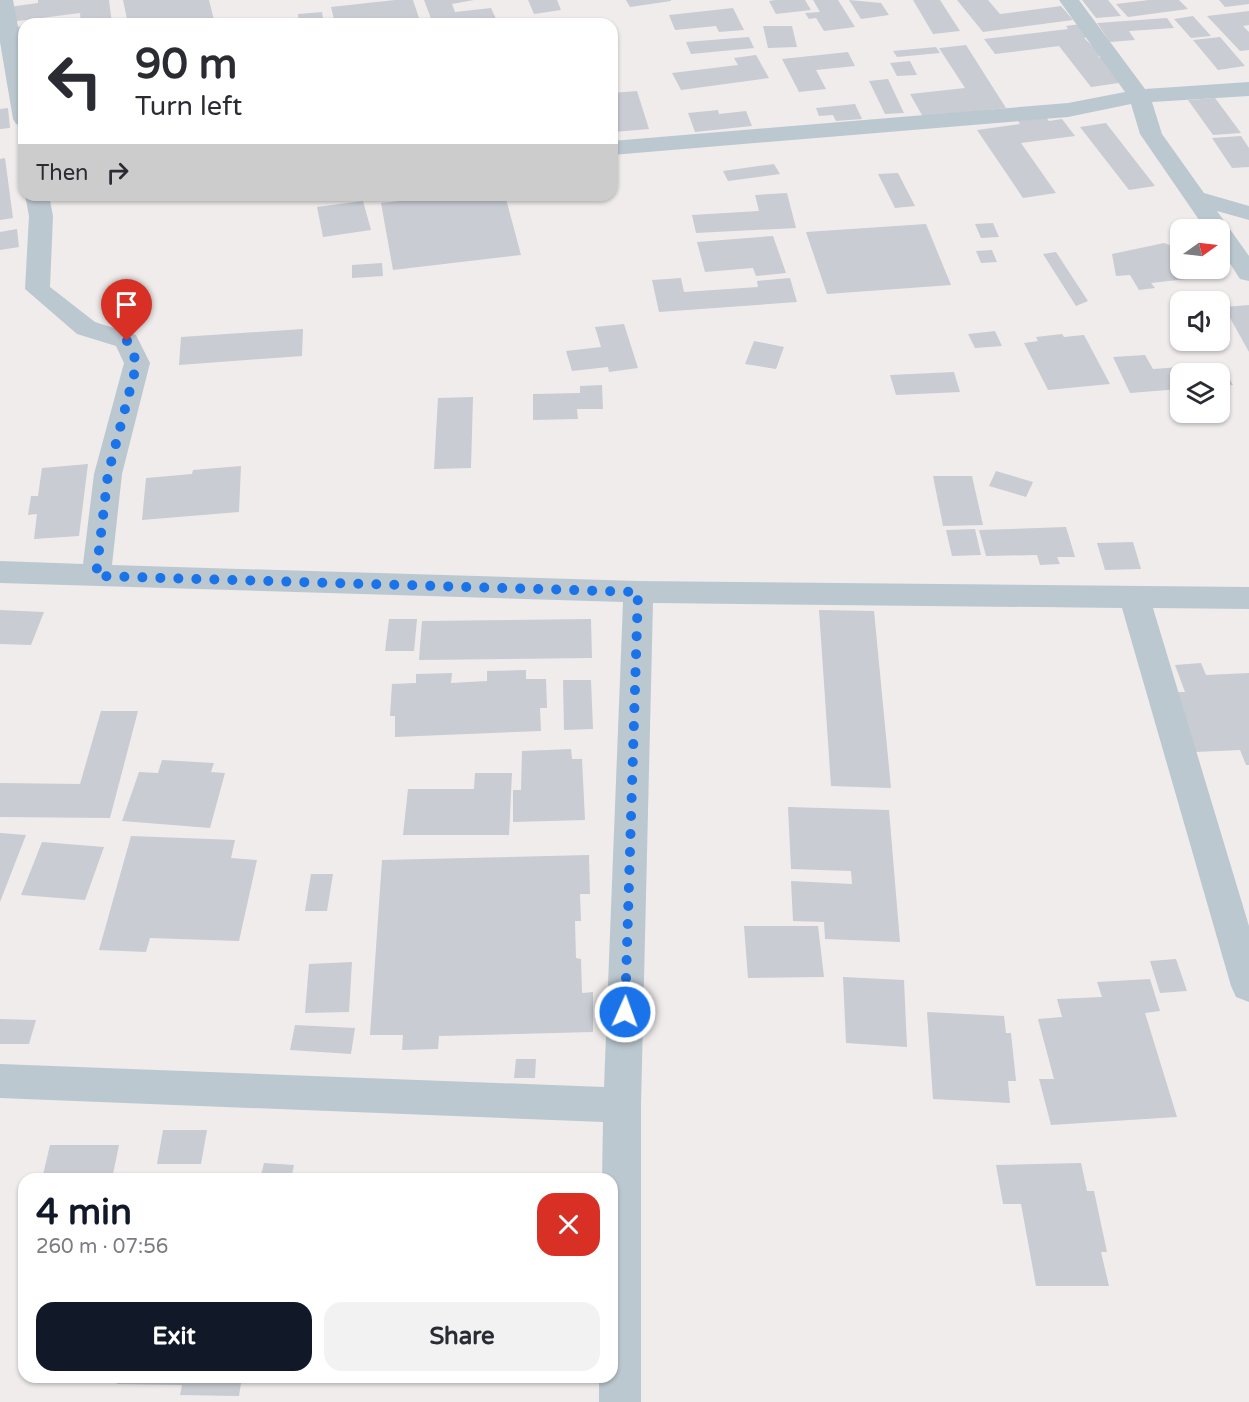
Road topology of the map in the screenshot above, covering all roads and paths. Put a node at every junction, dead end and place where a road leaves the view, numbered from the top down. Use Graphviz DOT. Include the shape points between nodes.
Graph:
graph roads {
  1 [pos="3,0"];
  2 [pos="1069,0"];
  3 [pos="18,85"];
  4 [pos="1249,89"];
  5 [pos="1140,96"];
  6 [pos="618,148"];
  7 [pos="1197,198"];
  8 [pos="38,201"];
  9 [pos="1249,213"];
  10 [pos="1211,219"];
  11 [pos="1230,246"];
  12 [pos="1249,274"];
  13 [pos="0,573"];
  14 [pos="96,576"];
  15 [pos="638,592"];
  16 [pos="1134,596"];
  17 [pos="1249,598"];
  18 [pos="1249,986"];
  19 [pos="0,1081"];
  20 [pos="622,1105"];
  21 [pos="620,1402"];
  1 -- 3 [label="street"];
  2 -- 5 [label="street"];
  4 -- 5 [label="street"];
  5 -- 6 [label="street" via="1068,110"];
  5 -- 7 [label="street" via="1151,134"];
  7 -- 9 [label="street"];
  7 -- 10 [label="street"];
  8 -- 14 [label="street" via="41,216 37,289 86,328 127,341 137,363 108,474"];
  11 -- 12 [label="street"];
  13 -- 14 [label="street"];
  14 -- 15 [label="street"];
  15 -- 16 [label="street"];
  15 -- 20 [label="street"];
  16 -- 17 [label="street"];
  16 -- 18 [label="street"];
  19 -- 20 [label="street"];
  20 -- 21 [label="street"];
}
